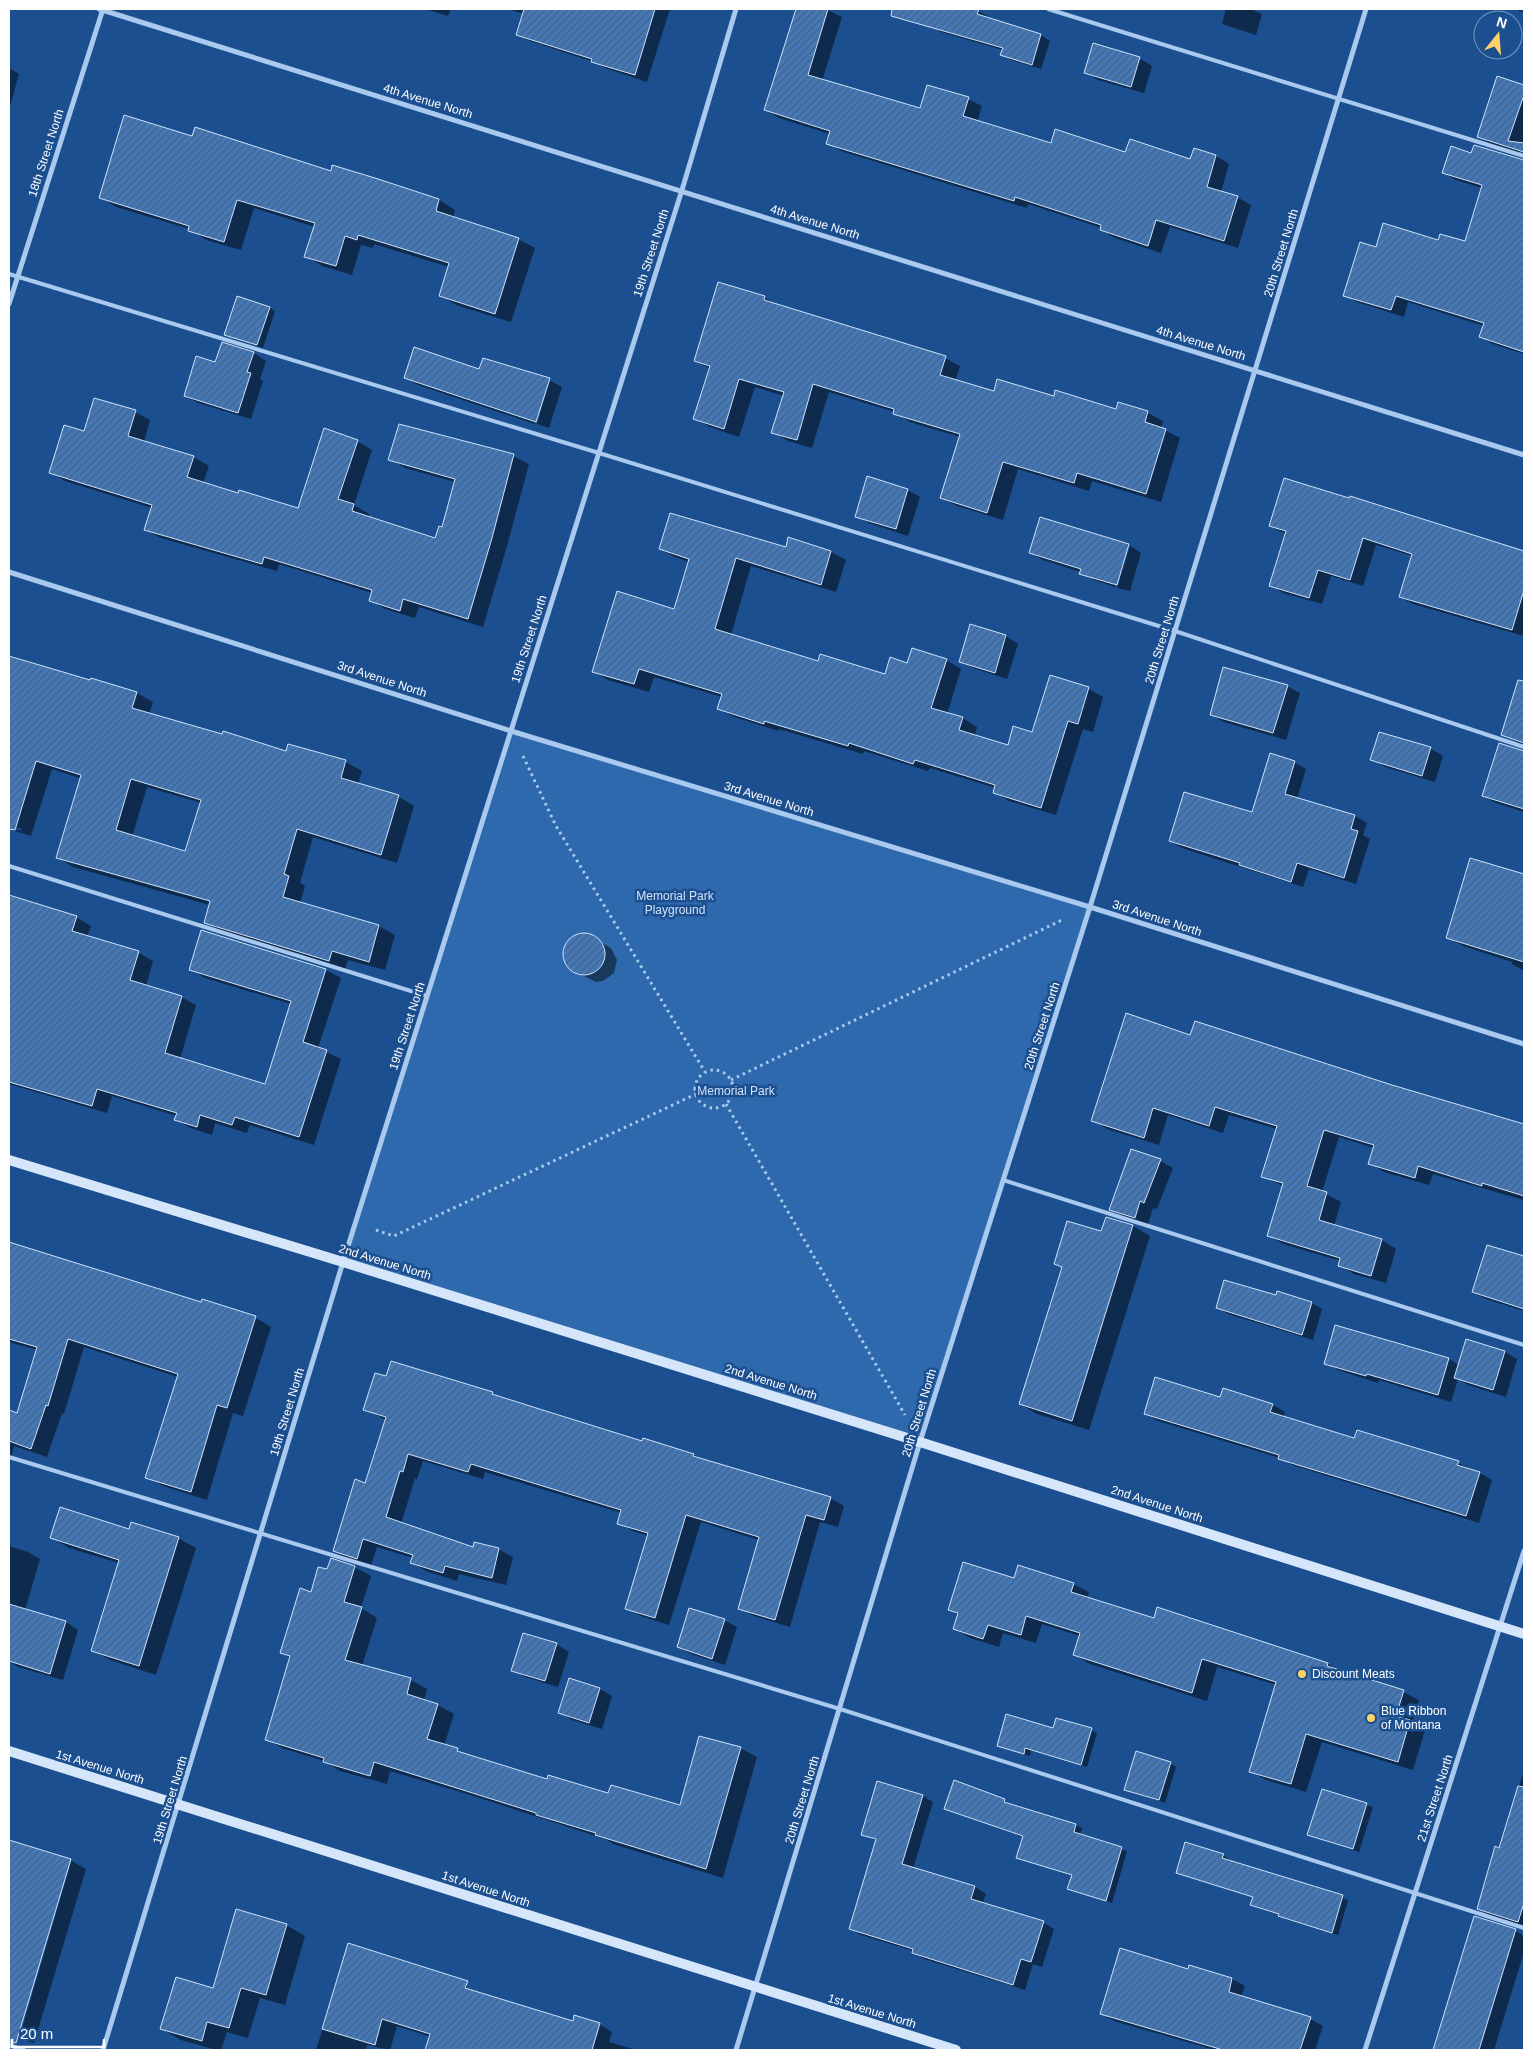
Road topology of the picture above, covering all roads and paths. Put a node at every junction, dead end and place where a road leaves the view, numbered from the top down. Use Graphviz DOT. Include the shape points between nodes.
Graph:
graph roads {
  1 [pos="101,9"];
  2 [pos="736,9"];
  3 [pos="1048,9"];
  4 [pos="1366,9"];
  5 [pos="1338,100"];
  6 [pos="1524,156"];
  7 [pos="682,190"];
  8 [pos="9,274"];
  9 [pos="17,277"];
  10 [pos="9,304"];
  11 [pos="1256,371"];
  12 [pos="599,453"];
  13 [pos="1524,455"];
  14 [pos="9,572"];
  15 [pos="1175,631"];
  16 [pos="511,731"];
  17 [pos="1524,747"];
  18 [pos="9,866"];
  19 [pos="1090,907"];
  20 [pos="427,996"];
  21 [pos="1524,1044"];
  22 [pos="705,1072"];
  23 [pos="731,1080"];
  24 [pos="696,1094"];
  25 [pos="726,1104"];
  26 [pos="9,1160"];
  27 [pos="1003,1180"];
  28 [pos="376,1230"];
  29 [pos="343,1262"];
  30 [pos="1524,1345"];
  31 [pos="920,1442"];
  32 [pos="9,1457"];
  33 [pos="260,1534"];
  34 [pos="1524,1551"];
  35 [pos="1500,1627"];
  36 [pos="1524,1634"];
  37 [pos="840,1709"];
  38 [pos="9,1752"];
  39 [pos="179,1805"];
  40 [pos="1416,1893"];
  41 [pos="1524,1928"];
  42 [pos="756,1988"];
  43 [pos="9,2045"];
  44 [pos="24,2050"];
  45 [pos="103,2050"];
  46 [pos="736,2050"];
  47 [pos="956,2050"];
  48 [pos="1365,2050"];
  1 -- 7 [label="street, 4th Avenue North"];
  1 -- 9 [label="street, 18th Street North"];
  2 -- 7 [label="street, 19th Street North"];
  3 -- 5 [label="lane"];
  4 -- 5 [label="street, 20th Street North"];
  5 -- 6 [label="lane"];
  5 -- 11 [label="street, 20th Street North"];
  7 -- 11 [label="street, 4th Avenue North"];
  7 -- 12 [label="street, 19th Street North"];
  8 -- 9 [label="lane"];
  9 -- 10 [label="street, 18th Street North"];
  9 -- 12 [label="lane"];
  11 -- 13 [label="street, 4th Avenue North"];
  11 -- 15 [label="street, 20th Street North"];
  12 -- 15 [label="lane"];
  12 -- 16 [label="street, 19th Street North"];
  14 -- 16 [label="street, 3rd Avenue North"];
  15 -- 17 [label="lane"];
  15 -- 19 [label="street, 20th Street North"];
  16 -- 19 [label="street, 3rd Avenue North"];
  16 -- 20 [label="street, 19th Street North"];
  16 -- 22 [label="path" via="556,826"];
  18 -- 20 [label="lane"];
  19 -- 21 [label="street, 3rd Avenue North"];
  19 -- 23 [label="path"];
  19 -- 27 [label="street, 20th Street North"];
  20 -- 29 [label="street, 19th Street North"];
  22 -- 23 [label="path" via="720,1070"];
  22 -- 24 [label="path" via="696,1083"];
  23 -- 25 [label="path" via="733,1094"];
  24 -- 25 [label="path" via="702,1104 709,1107"];
  24 -- 28 [label="path" via="394,1236"];
  25 -- 31 [label="path"];
  26 -- 29 [label="main road, 2nd Avenue North"];
  27 -- 30 [label="lane"];
  27 -- 31 [label="street, 20th Street North"];
  29 -- 31 [label="main road, 2nd Avenue North"];
  29 -- 33 [label="street, 19th Street North"];
  31 -- 35 [label="main road, 2nd Avenue North"];
  31 -- 37 [label="street, 20th Street North"];
  32 -- 33 [label="lane"];
  33 -- 37 [label="lane"];
  33 -- 39 [label="street, 19th Street North"];
  34 -- 35 [label="street, 21st Street North"];
  35 -- 36 [label="main road, 2nd Avenue North"];
  35 -- 40 [label="street, 21st Street North"];
  37 -- 40 [label="lane"];
  37 -- 42 [label="street, 20th Street North"];
  38 -- 39 [label="main road, 1st Avenue North"];
  39 -- 42 [label="main road, 1st Avenue North"];
  39 -- 45 [label="street, 19th Street North"];
  40 -- 41 [label="lane"];
  40 -- 48 [label="street, 21st Street North"];
  42 -- 46 [label="street, 20th Street North"];
  42 -- 47 [label="main road, 1st Avenue North"];
  43 -- 44 [label="lane"];
}
